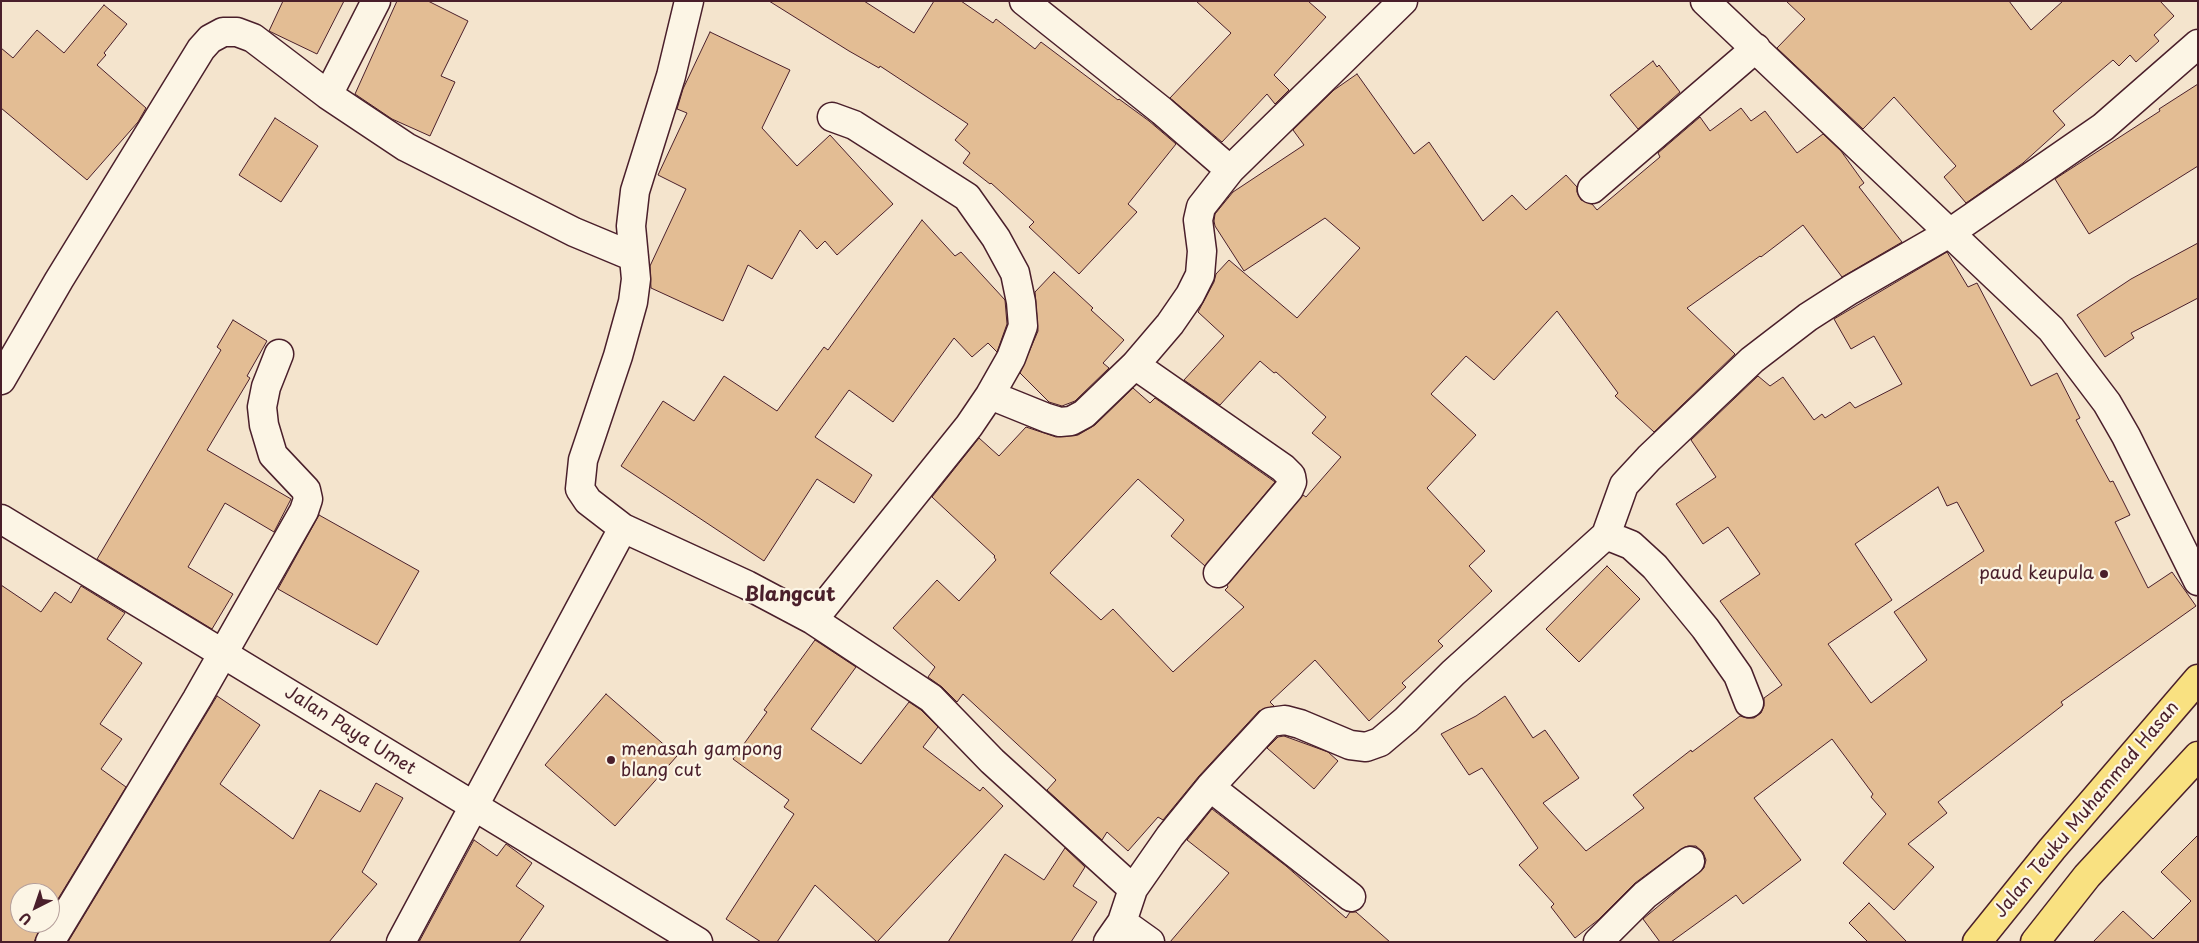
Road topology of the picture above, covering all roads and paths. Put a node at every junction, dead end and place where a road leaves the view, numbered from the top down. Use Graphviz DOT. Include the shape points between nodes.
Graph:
graph roads {
  1 [pos="376,1"];
  2 [pos="689,1"];
  3 [pos="1024,1"];
  4 [pos="1404,1"];
  5 [pos="1705,1"];
  6 [pos="2198,44"];
  7 [pos="1756,48"];
  8 [pos="328,95"];
  9 [pos="832,117"];
  10 [pos="1230,170"];
  11 [pos="1592,189"];
  12 [pos="1951,232"];
  13 [pos="634,257"];
  14 [pos="278,354"];
  15 [pos="1135,365"];
  16 [pos="1,380"];
  17 [pos="990,396"];
  18 [pos="1,520"];
  19 [pos="623,528"];
  20 [pos="1606,535"];
  21 [pos="1218,574"];
  22 [pos="2198,581"];
  23 [pos="813,620"];
  24 [pos="224,653"];
  25 [pos="2198,679"];
  26 [pos="1749,703"];
  27 [pos="2198,756"];
  28 [pos="1210,787"];
  29 [pos="473,807"];
  30 [pos="1690,861"];
  31 [pos="1133,889"];
  32 [pos="1350,897"];
  33 [pos="1115,932"];
  34 [pos="50,942"];
  35 [pos="401,942"];
  36 [pos="698,942"];
  37 [pos="1150,942"];
  38 [pos="1598,942"];
  39 [pos="1977,942"];
  40 [pos="2035,942"];
  1 -- 8 [label="street"];
  2 -- 13 [label="street" via="671,76 635,191 631,226"];
  3 -- 10 [label="street"];
  4 -- 10 [label="street"];
  5 -- 7 [label="street"];
  6 -- 12 [label="street" via="2103,127"];
  7 -- 11 [label="street"];
  7 -- 12 [label="street"];
  8 -- 13 [label="street" via="406,147 574,232"];
  8 -- 16 [label="street" via="253,38 237,32 223,32 210,39 59,280"];
  9 -- 17 [label="street" via="854,125 967,197 996,238 1015,272 1023,326 1011,358"];
  10 -- 15 [label="street" via="1202,207 1198,220 1202,251 1200,274 1190,295"];
  12 -- 20 [label="street" via="1841,295 1752,360 1624,484"];
  12 -- 22 [label="street" via="2052,329 2107,403"];
  13 -- 19 [label="street" via="633,302 583,460 580,482 580,489 588,500"];
  14 -- 24 [label="street" via="262,407 264,425 272,455 306,490 308,499"];
  15 -- 17 [label="street" via="1084,414 1071,421 1047,418"];
  15 -- 21 [label="street" via="1291,476 1289,489"];
  17 -- 23 [label="street"];
  18 -- 24 [label="street, Jalan Paya Umet"];
  19 -- 23 [label="street" via="747,585"];
  19 -- 29 [label="street"];
  20 -- 26 [label="street" via="1631,546 1655,567 1706,628 1742,684"];
  20 -- 28 [label="street" via="1380,742 1366,747 1350,745 1300,724 1285,720 1270,722"];
  23 -- 31 [label="street" via="930,698 992,761"];
  24 -- 29 [label="street, Jalan Paya Umet"];
  24 -- 34 [label="street"];
  25 -- 39 [label="highway, Jalan Teuku Muhammad Hasan"];
  27 -- 40 [label="highway" via="2087,876"];
  28 -- 31 [label="street"];
  28 -- 32 [label="street"];
  29 -- 35 [label="street"];
  29 -- 36 [label="street, Jalan Paya Umet"];
  30 -- 38 [label="street" via="1645,895"];
  31 -- 33 [label="street"];
  33 -- 37 [label="street"];
}
